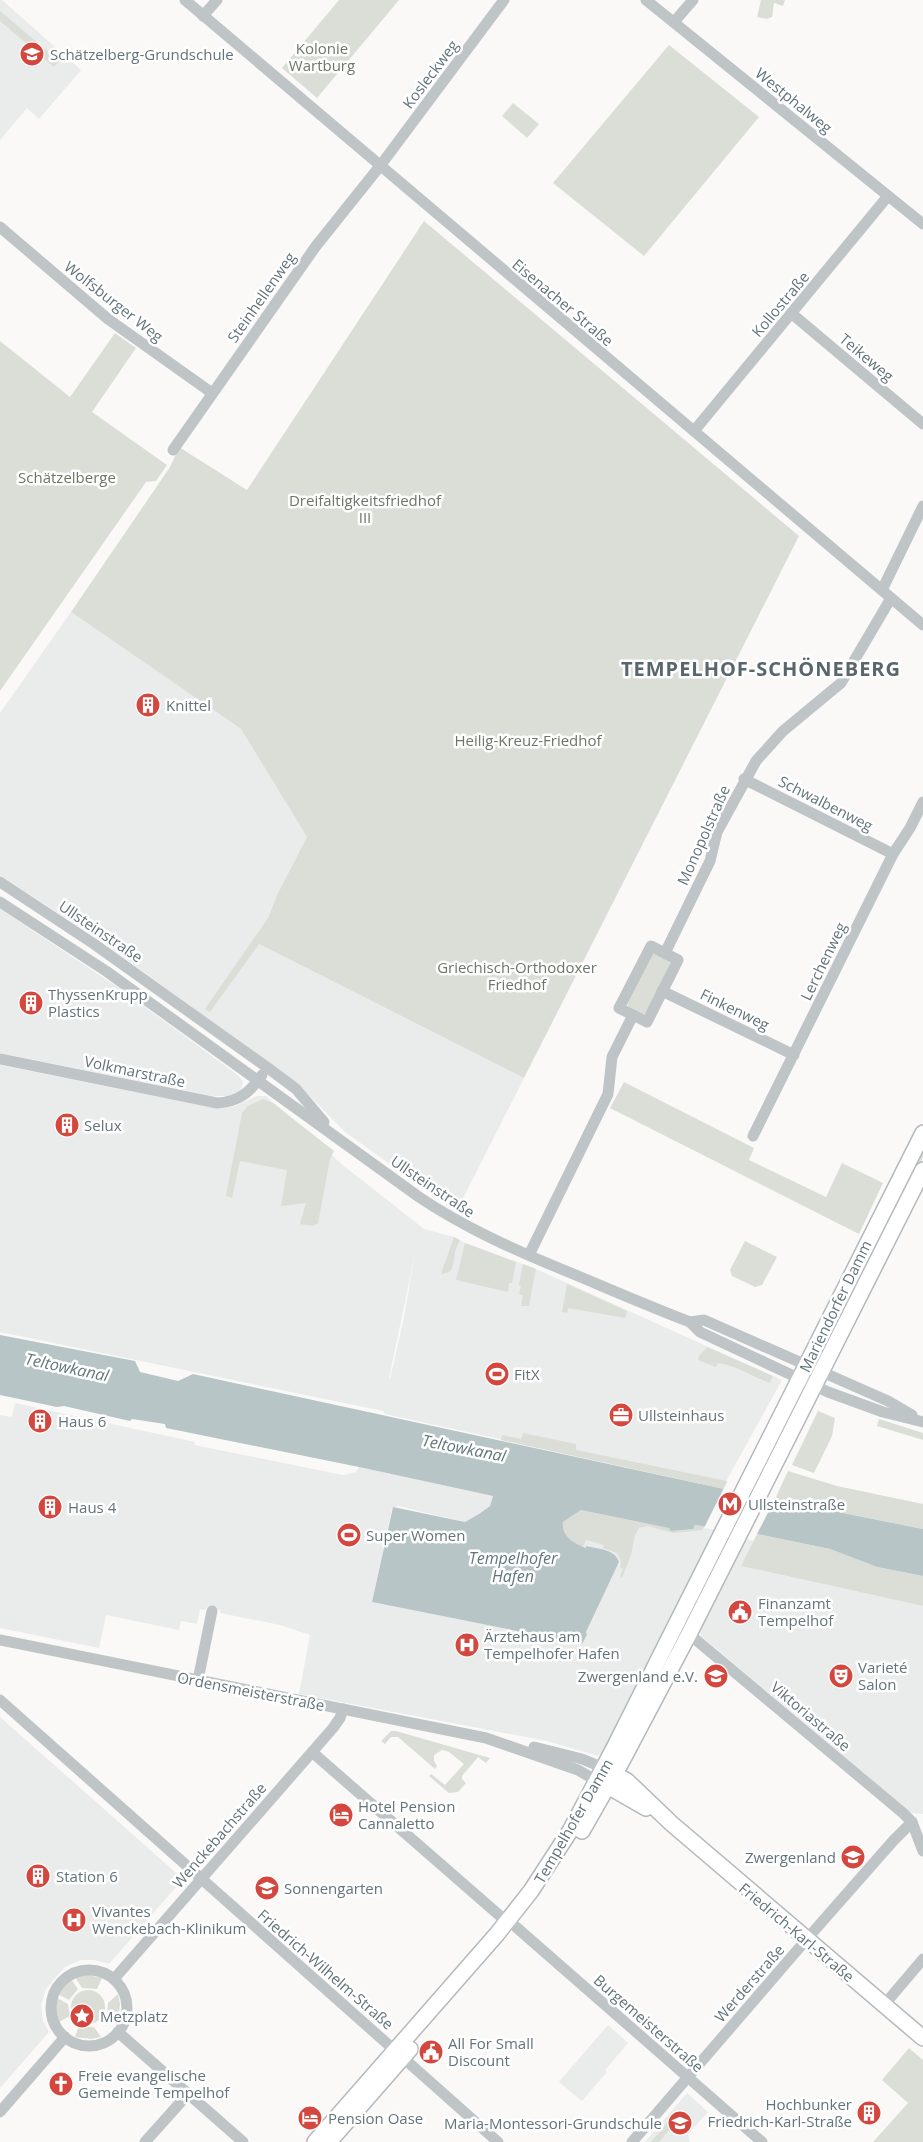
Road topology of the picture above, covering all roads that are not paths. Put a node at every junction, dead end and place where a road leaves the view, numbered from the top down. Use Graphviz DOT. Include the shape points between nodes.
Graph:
graph roads {
  1 [pos="185,0"];
  2 [pos="217,0"];
  3 [pos="504,0"];
  4 [pos="646,0"];
  5 [pos="693,0"];
  6 [pos="204,16"];
  7 [pos="674,22"];
  8 [pos="380,166"];
  9 [pos="888,196"];
  10 [pos="923,224"];
  11 [pos="0,227"];
  12 [pos="791,314"];
  13 [pos="212,393"];
  14 [pos="923,424"];
  15 [pos="694,431"];
  16 [pos="173,450"];
  17 [pos="923,506"];
  18 [pos="882,590"];
  19 [pos="891,598"];
  20 [pos="923,625"];
  21 [pos="744,779"];
  22 [pos="923,802"];
  23 [pos="893,854"];
  24 [pos="0,882"];
  25 [pos="0,902"];
  26 [pos="665,953"];
  27 [pos="662,991"];
  28 [pos="184,1007"];
  29 [pos="633,1015"];
  30 [pos="175,1021"];
  31 [pos="794,1055"];
  32 [pos="0,1059"];
  33 [pos="268,1068"];
  34 [pos="258,1081"];
  35 [pos="923,1133"];
  36 [pos="332,1134"];
  37 [pos="753,1136"];
  38 [pos="923,1170"];
  39 [pos="529,1255"];
  40 [pos="690,1322"];
  41 [pos="806,1364"];
  42 [pos="822,1372"];
  43 [pos="799,1378"];
  44 [pos="814,1386"];
  45 [pos="923,1421"];
  46 [pos="721,1534"];
  47 [pos="738,1538"];
  48 [pos="212,1611"];
  49 [pos="689,1634"];
  50 [pos="0,1640"];
  51 [pos="198,1680"];
  52 [pos="0,1700"];
  53 [pos="343,1709"];
  54 [pos="312,1752"];
  55 [pos="606,1777"];
  56 [pos="917,1822"];
  57 [pos="923,1851"];
  58 [pos="201,1879"];
  59 [pos="512,1924"];
  60 [pos="806,1940"];
  61 [pos="923,1959"];
  62 [pos="114,1979"];
  63 [pos="884,2005"];
  64 [pos="118,2032"];
  65 [pos="65,2037"];
  66 [pos="923,2038"];
  67 [pos="399,2054"];
  68 [pos="688,2077"];
  69 [pos="188,2094"];
  70 [pos="0,2112"];
  71 [pos="145,2142"];
  72 [pos="243,2142"];
  73 [pos="315,2142"];
  74 [pos="329,2142"];
  75 [pos="498,2142"];
  76 [pos="632,2142"];
  77 [pos="762,2142"];
  1 -- 6 [label="street, Eisenacher Straße"];
  2 -- 6 [label="street"];
  3 -- 8 [label="street, Kosleckweg"];
  4 -- 7 [label="street, Westphalweg"];
  5 -- 7 [label="street"];
  6 -- 8 [label="street, Eisenacher Straße"];
  7 -- 9 [label="street, Westphalweg"];
  8 -- 13 [label="street, Steinhellenweg" via="316,246"];
  8 -- 15 [label="street, Eisenacher Straße"];
  9 -- 10 [label="street, Westphalweg"];
  9 -- 12 [label="street, Kollostraße"];
  11 -- 13 [label="street, Wolfsburger Weg" via="108,319"];
  12 -- 14 [label="street, Teikeweg"];
  12 -- 15 [label="street, Kollostraße"];
  13 -- 16 [label="street, Steinhellenweg"];
  15 -- 18 [label="street, Eisenacher Straße"];
  17 -- 18 [label="street"];
  18 -- 19 [label="street, Eisenacher Straße"];
  19 -- 20 [label="street, Eisenacher Straße"];
  19 -- 21 [label="street, Monopolstraße" via="841,683 776,737"];
  21 -- 23 [label="street, Schwalbenweg"];
  21 -- 26 [label="street, Monopolstraße" via="717,832 710,861"];
  22 -- 23 [label="street, Lerchenweg"];
  23 -- 31 [label="street, Lerchenweg"];
  24 -- 28 [label="street, Ullsteinstraße"];
  25 -- 30 [label="street, Ullsteinstraße" via="106,971"];
  26 -- 27 [label="street" via="678,960"];
  26 -- 29 [label="street" via="651,946 620,1008"];
  27 -- 29 [label="street" via="647,1022"];
  27 -- 31 [label="street, Finkenweg"];
  28 -- 30 [label="street"];
  28 -- 33 [label="street, Ullsteinstraße"];
  29 -- 39 [label="street" via="612,1057 608,1094"];
  30 -- 34 [label="street, Ullsteinstraße"];
  31 -- 37 [label="street, Lerchenweg"];
  32 -- 34 [label="street, Volkmarstraße" via="217,1103 237,1100"];
  33 -- 34 [label="street"];
  33 -- 36 [label="street, Ullsteinstraße" via="296,1090"];
  34 -- 36 [label="street, Ullsteinstraße"];
  35 -- 41 [label="main road, Mariendorfer Damm"];
  36 -- 39 [label="street, Ullsteinstraße" via="440,1211"];
  38 -- 42 [label="main road, Mariendorfer Damm"];
  39 -- 40 [label="street, Ullsteinstraße"];
  40 -- 41 [label="street, Ullsteinstraße" via="704,1320"];
  40 -- 43 [label="street, Ullsteinstraße" via="700,1332"];
  41 -- 42 [label="street, Ullsteinstraße"];
  41 -- 43 [label="main road, Mariendorfer Damm"];
  42 -- 44 [label="main road, Mariendorfer Damm"];
  42 -- 45 [label="street, Ullsteinstraße" via="888,1401"];
  43 -- 44 [label="street, Ullsteinstraße"];
  43 -- 46 [label="main road, Mariendorfer Damm"];
  44 -- 45 [label="street, Ullsteinstraße" via="883,1412"];
  44 -- 47 [label="main road, Mariendorfer Damm"];
  46 -- 55 [label="main road, Tempelhofer Damm"];
  47 -- 49 [label="main road, Tempelhofer Damm"];
  48 -- 51 [label="street"];
  49 -- 55 [label="main road, Tempelhofer Damm"];
  49 -- 56 [label="street, Viktoriastraße"];
  50 -- 51 [label="street, Ordensmeisterstraße"];
  51 -- 53 [label="street, Ordensmeisterstraße"];
  52 -- 58 [label="street, Friedrich-Wilhelm-Straße"];
  53 -- 54 [label="street, Wenckebachstraße" via="340,1718"];
  53 -- 55 [label="street, Ordensmeisterstraße" via="558,1752 582,1759"];
  54 -- 58 [label="street, Wenckebachstraße"];
  54 -- 59 [label="street, Burgemeisterstraße"];
  55 -- 59 [label="main road, Tempelhofer Damm"];
  55 -- 60 [label="main road, Friedrich-Karl-Straße" via="627,1781"];
  56 -- 57 [label="street"];
  56 -- 60 [label="street, Werderstraße" via="893,1841"];
  58 -- 62 [label="street, Wenckebachstraße"];
  58 -- 67 [label="street, Friedrich-Wilhelm-Straße"];
  59 -- 67 [label="main road, Tempelhofer Damm"];
  59 -- 68 [label="street, Burgemeisterstraße"];
  60 -- 63 [label="main road, Friedrich-Karl-Straße"];
  60 -- 68 [label="street, Werderstraße"];
  61 -- 63 [label="street"];
  62 -- 64 [label="street" via="126,2002 125,2017"];
  62 -- 65 [label="street" via="88,1970 71,1974 60,1983 52,1999 52,2014 57,2028"];
  63 -- 66 [label="main road, Friedrich-Karl-Straße"];
  64 -- 65 [label="street" via="106,2041 92,2045 78,2044"];
  64 -- 69 [label="street"];
  65 -- 70 [label="street"];
  67 -- 73 [label="main road, Tempelhofer Damm"];
  67 -- 74 [label="main road, Tempelhofer Damm"];
  67 -- 75 [label="street, Friedrich-Wilhelm-Straße"];
  68 -- 76 [label="street, Werderstraße"];
  68 -- 77 [label="street, Burgemeisterstraße"];
  69 -- 71 [label="street"];
  69 -- 72 [label="street"];
}
